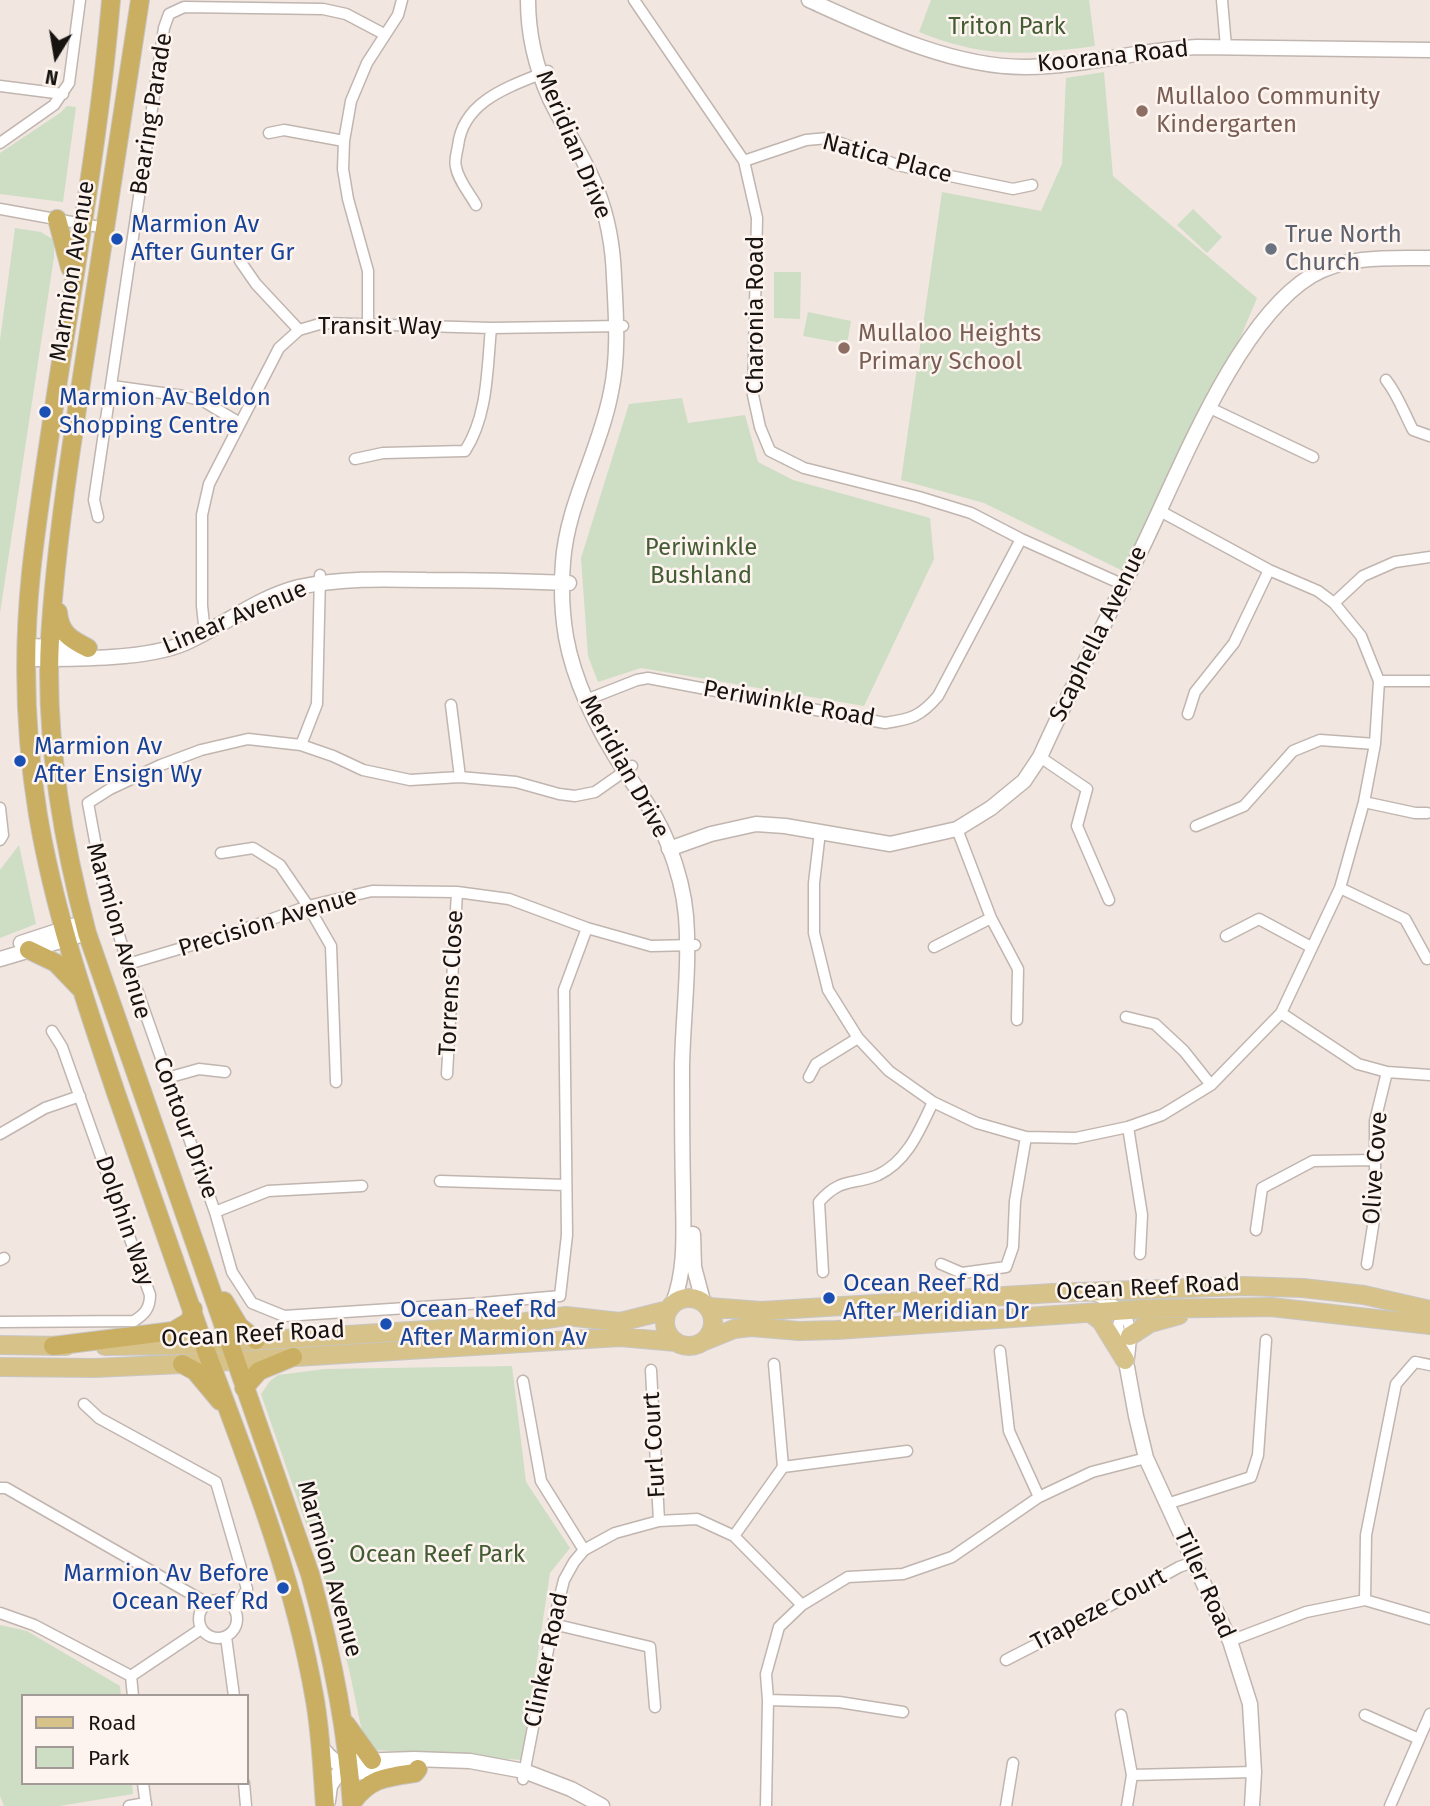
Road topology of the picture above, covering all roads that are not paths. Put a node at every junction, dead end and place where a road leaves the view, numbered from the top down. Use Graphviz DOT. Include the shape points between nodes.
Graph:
graph roads {
  1 [pos="80,0"];
  2 [pos="111,0"];
  3 [pos="140,0"];
  4 [pos="402,0"];
  5 [pos="528,0"];
  6 [pos="536,0"];
  7 [pos="634,0"];
  8 [pos="809,0"];
  9 [pos="829,0"];
  10 [pos="1222,0"];
  11 [pos="384,34"];
  12 [pos="1226,42"];
  13 [pos="1430,42"];
  14 [pos="1430,50"];
  15 [pos="544,72"];
  16 [pos="0,86"];
  17 [pos="63,94"];
  18 [pos="270,133"];
  19 [pos="344,141"];
  20 [pos="0,143"];
  21 [pos="744,161"];
  22 [pos="1032,186"];
  23 [pos="476,205"];
  24 [pos="0,209"];
  25 [pos="57,219"];
  26 [pos="81,223"];
  27 [pos="105,228"];
  28 [pos="1430,258"];
  29 [pos="240,261"];
  30 [pos="73,278"];
  31 [pos="368,325"];
  32 [pos="620,326"];
  33 [pos="491,328"];
  34 [pos="299,330"];
  35 [pos="1386,380"];
  36 [pos="112,386"];
  37 [pos="1210,408"];
  38 [pos="240,423"];
  39 [pos="1430,436"];
  40 [pos="1313,457"];
  41 [pos="355,459"];
  42 [pos="1160,511"];
  43 [pos="98,517"];
  44 [pos="1021,539"];
  45 [pos="58,543"];
  46 [pos="1430,557"];
  47 [pos="1269,569"];
  48 [pos="566,578"];
  49 [pos="320,579"];
  50 [pos="1124,585"];
  51 [pos="1334,603"];
  52 [pos="204,629"];
  53 [pos="88,648"];
  54 [pos="28,653"];
  55 [pos="50,653"];
  56 [pos="1379,681"];
  57 [pos="1430,681"];
  58 [pos="589,698"];
  59 [pos="451,705"];
  60 [pos="1188,714"];
  61 [pos="1375,744"];
  62 [pos="300,745"];
  63 [pos="1040,757"];
  64 [pos="629,769"];
  65 [pos="460,777"];
  66 [pos="1364,802"];
  67 [pos="0,808"];
  68 [pos="1427,813"];
  69 [pos="1196,826"];
  70 [pos="957,829"];
  71 [pos="820,832"];
  72 [pos="0,841"];
  73 [pos="674,847"];
  74 [pos="222,853"];
  75 [pos="1340,888"];
  76 [pos="457,892"];
  77 [pos="1109,900"];
  78 [pos="309,906"];
  79 [pos="991,918"];
  80 [pos="86,927"];
  81 [pos="587,928"];
  82 [pos="65,933"];
  83 [pos="1226,936"];
  84 [pos="691,945"];
  85 [pos="934,947"];
  86 [pos="1311,947"];
  87 [pos="0,950"];
  88 [pos="29,950"];
  89 [pos="0,959"];
  90 [pos="1427,959"];
  91 [pos="128,964"];
  92 [pos="83,991"];
  93 [pos="1281,1013"];
  94 [pos="1126,1017"];
  95 [pos="1017,1020"];
  96 [pos="52,1031"];
  97 [pos="858,1038"];
  98 [pos="225,1072"];
  99 [pos="1387,1072"];
  100 [pos="447,1074"];
  101 [pos="1430,1075"];
  102 [pos="809,1077"];
  103 [pos="167,1078"];
  104 [pos="335,1082"];
  105 [pos="1211,1084"];
  106 [pos="80,1096"];
  107 [pos="933,1102"];
  108 [pos="1128,1127"];
  109 [pos="0,1133"];
  110 [pos="1026,1137"];
  111 [pos="1374,1160"];
  112 [pos="440,1181"];
  113 [pos="566,1185"];
  114 [pos="362,1186"];
  115 [pos="181,1203"];
  116 [pos="215,1212"];
  117 [pos="1256,1230"];
  118 [pos="1140,1254"];
  119 [pos="941,1264"];
  120 [pos="1367,1264"];
  121 [pos="823,1272"];
  122 [pos="1143,1289"];
  123 [pos="1085,1291"];
  124 [pos="706,1304"];
  125 [pos="671,1307"];
  126 [pos="1206,1308"];
  127 [pos="192,1309"];
  128 [pos="1430,1310"];
  129 [pos="1123,1312"];
  130 [pos="1092,1314"];
  131 [pos="0,1322"];
  132 [pos="1430,1325"];
  133 [pos="1130,1336"];
  134 [pos="256,1340"];
  135 [pos="1266,1340"];
  136 [pos="229,1342"];
  137 [pos="676,1342"];
  138 [pos="702,1342"];
  139 [pos="204,1344"];
  140 [pos="0,1345"];
  141 [pos="53,1346"];
  142 [pos="1000,1351"];
  143 [pos="293,1357"];
  144 [pos="235,1361"];
  145 [pos="211,1362"];
  146 [pos="1126,1363"];
  147 [pos="182,1364"];
  148 [pos="774,1364"];
  149 [pos="1430,1365"];
  150 [pos="0,1367"];
  151 [pos="651,1370"];
  152 [pos="523,1381"];
  153 [pos="244,1388"];
  154 [pos="84,1404"];
  155 [pos="228,1408"];
  156 [pos="907,1451"];
  157 [pos="1146,1458"];
  158 [pos="783,1467"];
  159 [pos="0,1488"];
  160 [pos="1040,1497"];
  161 [pos="1167,1504"];
  162 [pos="659,1521"];
  163 [pos="734,1536"];
  164 [pos="584,1550"];
  165 [pos="1193,1562"];
  166 [pos="1365,1600"];
  167 [pos="207,1603"];
  168 [pos="802,1605"];
  169 [pos="235,1609"];
  170 [pos="0,1613"];
  171 [pos="1430,1619"];
  172 [pos="553,1624"];
  173 [pos="201,1629"];
  174 [pos="226,1637"];
  175 [pos="1230,1641"];
  176 [pos="1006,1660"];
  177 [pos="131,1676"];
  178 [pos="133,1694"];
  179 [pos="234,1694"];
  180 [pos="768,1700"];
  181 [pos="655,1707"];
  182 [pos="903,1712"];
  183 [pos="1430,1714"];
  184 [pos="1121,1715"];
  185 [pos="1365,1715"];
  186 [pos="343,1722"];
  187 [pos="1419,1740"];
  188 [pos="321,1747"];
  189 [pos="372,1760"];
  190 [pos="1013,1763"];
  191 [pos="348,1769"];
  192 [pos="418,1769"];
  193 [pos="1254,1772"];
  194 [pos="524,1775"];
  195 [pos="1132,1775"];
  196 [pos="144,1785"];
  197 [pos="244,1785"];
  198 [pos="352,1804"];
  199 [pos="146,1805"];
  200 [pos="129,1806"];
  201 [pos="246,1806"];
  202 [pos="326,1806"];
  203 [pos="587,1806"];
  204 [pos="602,1806"];
  205 [pos="766,1806"];
  206 [pos="1006,1806"];
  207 [pos="1127,1806"];
  208 [pos="1252,1806"];
  209 [pos="1390,1806"];
  1 -- 17 [label="street" via="69,83"];
  2 -- 26 [label="highway, Marmion Avenue"];
  3 -- 27 [label="highway, Marmion Avenue"];
  4 -- 11 [label="street"];
  5 -- 15 [label="street, Meridian Drive" via="529,28"];
  6 -- 15 [label="street, Meridian Drive"];
  7 -- 21 [label="street, Charonia Road"];
  8 -- 12 [label="street, Koorana Road" via="874,28 986,65 1049,66"];
  9 -- 12 [label="street, Koorana Road" via="971,55 1045,58 1171,41"];
  10 -- 12 [label="street"];
  11 -- 19 [label="street" via="351,101"];
  11 -- 36 [label="street, Bearing Parade" via="346,14 323,9 184,7 169,14"];
  12 -- 13 [label="street, Koorana Road"];
  12 -- 14 [label="street, Koorana Road"];
  15 -- 23 [label="street" via="491,96 471,111 459,138 456,167"];
  15 -- 32 [label="street, Meridian Drive" via="607,195 619,238"];
  16 -- 17 [label="street"];
  17 -- 20 [label="street"];
  18 -- 19 [label="street" via="284,130"];
  19 -- 31 [label="street" via="348,199 368,271"];
  21 -- 22 [label="street, Natica Place" via="806,140 828,138 897,165 1013,189"];
  21 -- 44 [label="street, Charonia Road" via="757,218 753,395 770,451 804,468 971,513"];
  24 -- 25 [label="street"];
  25 -- 26 [label="street"];
  25 -- 30 [label="highway"];
  26 -- 27 [label="street"];
  26 -- 30 [label="highway, Marmion Avenue"];
  27 -- 45 [label="highway, Marmion Avenue"];
  28 -- 37 [label="street, Scaphella Avenue" via="1370,258 1312,276 1277,304 1248,340"];
  29 -- 34 [label="street"];
  30 -- 54 [label="highway, Marmion Avenue" via="30,575"];
  31 -- 33 [label="street, Transit Way"];
  31 -- 34 [label="street, Transit Way" via="323,323"];
  32 -- 33 [label="street, Transit Way"];
  32 -- 48 [label="street, Meridian Drive" via="623,371 616,407"];
  33 -- 41 [label="street" via="484,399 475,435 465,451 383,453"];
  34 -- 38 [label="street, Transit Way" via="279,348"];
  35 -- 39 [label="street" via="1413,430"];
  36 -- 38 [label="street" via="203,401"];
  36 -- 43 [label="street, Bearing Parade" via="94,500"];
  37 -- 40 [label="street"];
  37 -- 42 [label="street, Scaphella Avenue"];
  38 -- 52 [label="street, Transit Way" via="209,484 202,515"];
  42 -- 47 [label="street"];
  42 -- 50 [label="street, Scaphella Avenue"];
  44 -- 50 [label="street, Charonia Road"];
  44 -- 58 [label="street, Periwinkle Road" via="938,696 911,719 885,723 648,678"];
  45 -- 53 [label="highway" via="62,551 59,624 66,636"];
  45 -- 55 [label="highway, Marmion Avenue"];
  46 -- 51 [label="street" via="1395,562 1363,576"];
  47 -- 51 [label="street"];
  47 -- 60 [label="street" via="1234,643 1195,692"];
  48 -- 49 [label="street, Linear Avenue"];
  48 -- 58 [label="street, Meridian Drive"];
  49 -- 52 [label="street, Linear Avenue"];
  49 -- 62 [label="street" via="317,704"];
  50 -- 63 [label="street, Scaphella Avenue"];
  51 -- 56 [label="street" via="1361,636"];
  52 -- 53 [label="street, Linear Avenue" via="154,643"];
  52 -- 55 [label="street, Linear Avenue" via="183,644 154,651"];
  53 -- 55 [label="street, Linear Avenue"];
  54 -- 55 [label="street, Linear Avenue"];
  54 -- 82 [label="highway, Marmion Avenue" via="38,812"];
  55 -- 80 [label="highway, Marmion Avenue" via="58,786"];
  56 -- 57 [label="street"];
  56 -- 61 [label="street"];
  58 -- 64 [label="street, Meridian Drive"];
  59 -- 65 [label="street"];
  61 -- 66 [label="street"];
  61 -- 69 [label="street" via="1320,740 1293,751 1244,806"];
  62 -- 65 [label="street, Contour Drive" via="363,770 410,779"];
  62 -- 91 [label="street, Contour Drive" via="248,739 201,750 160,765 88,803 103,884"];
  63 -- 70 [label="street, Scaphella Avenue" via="1024,781"];
  63 -- 77 [label="street" via="1087,789 1077,826"];
  64 -- 65 [label="street, Contour Drive" via="595,792 575,796 516,782"];
  64 -- 73 [label="street, Meridian Drive"];
  66 -- 68 [label="street"];
  66 -- 75 [label="street"];
  67 -- 72 [label="street"];
  70 -- 71 [label="street, Scaphella Avenue" via="890,844"];
  70 -- 79 [label="street"];
  71 -- 73 [label="street, Scaphella Avenue" via="756,824"];
  71 -- 97 [label="street" via="814,933 828,990"];
  73 -- 84 [label="street, Meridian Drive"];
  74 -- 78 [label="street" via="253,848 280,865"];
  75 -- 86 [label="street"];
  75 -- 90 [label="street" via="1405,919"];
  76 -- 78 [label="street, Precision Avenue" via="372,891"];
  76 -- 81 [label="street, Precision Avenue" via="509,899"];
  76 -- 100 [label="street, Torrens Close"];
  78 -- 91 [label="street, Precision Avenue"];
  78 -- 104 [label="street" via="331,946"];
  79 -- 85 [label="street"];
  79 -- 95 [label="street" via="1018,969"];
  80 -- 82 [label="street"];
  80 -- 115 [label="highway, Marmion Avenue"];
  81 -- 84 [label="street, Precision Avenue" via="651,946"];
  81 -- 113 [label="street, Contour Drive" via="565,990"];
  82 -- 87 [label="street"];
  82 -- 88 [label="street"];
  82 -- 92 [label="highway, Marmion Avenue"];
  83 -- 86 [label="street" via="1259,919"];
  84 -- 124 [label="street, Meridian Drive" via="693,1255"];
  84 -- 125 [label="street, Meridian Drive" via="682,1063 683,1250 680,1285"];
  86 -- 93 [label="street"];
  88 -- 89 [label="street"];
  88 -- 92 [label="highway" via="58,965"];
  91 -- 103 [label="street, Contour Drive"];
  92 -- 127 [label="highway, Marmion Avenue"];
  93 -- 99 [label="street" via="1358,1064"];
  93 -- 105 [label="street"];
  94 -- 105 [label="street" via="1155,1024"];
  96 -- 106 [label="street, Dolphin Way"];
  97 -- 102 [label="street" via="816,1064"];
  97 -- 107 [label="street" via="890,1071"];
  98 -- 103 [label="street" via="199,1069"];
  99 -- 101 [label="street"];
  99 -- 111 [label="street, Olive Cove" via="1375,1121"];
  103 -- 116 [label="street, Contour Drive"];
  105 -- 108 [label="street" via="1162,1115"];
  106 -- 109 [label="street" via="45,1108"];
  106 -- 131 [label="street, Dolphin Way" via="150,1306 134,1321"];
  107 -- 110 [label="street" via="977,1123"];
  107 -- 121 [label="street" via="908,1151 879,1174 832,1187 819,1202"];
  108 -- 110 [label="street" via="1076,1138"];
  108 -- 118 [label="street" via="1142,1215"];
  110 -- 119 [label="street" via="1013,1247 1006,1267 961,1273"];
  111 -- 117 [label="street" via="1313,1161 1262,1188"];
  111 -- 120 [label="street, Olive Cove" via="1375,1213"];
  112 -- 113 [label="street"];
  113 -- 116 [label="street, Contour Drive" via="567,1236 560,1296 483,1303 284,1316 252,1303 232,1272"];
  114 -- 116 [label="street" via="268,1191"];
  115 -- 134 [label="highway" via="198,1225 229,1312"];
  115 -- 136 [label="highway, Marmion Avenue"];
  122 -- 123 [label="main road, Ocean Reef Road"];
  122 -- 128 [label="main road, Ocean Reef Road" via="1303,1288 1364,1294"];
  122 -- 129 [label="street"];
  123 -- 124 [label="main road, Ocean Reef Road" via="761,1311"];
  123 -- 129 [label="street"];
  124 -- 125 [label="main road" via="688,1297"];
  124 -- 138 [label="main road" via="713,1314 712,1330"];
  125 -- 134 [label="main road, Ocean Reef Road" via="620,1322 554,1317 508,1325"];
  125 -- 137 [label="main road" via="667,1331"];
  126 -- 129 [label="main road, Ocean Reef Road"];
  126 -- 132 [label="main road, Ocean Reef Road" via="1271,1307"];
  126 -- 133 [label="main road" via="1150,1323"];
  127 -- 139 [label="highway, Marmion Avenue"];
  127 -- 141 [label="highway" via="190,1321 173,1331"];
  129 -- 130 [label="main road, Ocean Reef Road"];
  129 -- 133 [label="street, Tiller Road"];
  129 -- 146 [label="street, Tiller Road" via="1118,1325"];
  130 -- 138 [label="main road, Ocean Reef Road" via="837,1330 751,1327"];
  130 -- 146 [label="main road"];
  133 -- 146 [label="street, Tiller Road"];
  134 -- 136 [label="main road, Ocean Reef Road"];
  135 -- 161 [label="street" via="1258,1455 1251,1477"];
  136 -- 139 [label="main road, Ocean Reef Road"];
  136 -- 144 [label="highway, Marmion Avenue"];
  137 -- 138 [label="main road" via="689,1346"];
  137 -- 143 [label="main road, Ocean Reef Road" via="620,1337"];
  139 -- 141 [label="main road, Ocean Reef Road"];
  139 -- 145 [label="highway, Marmion Avenue"];
  140 -- 141 [label="main road, Ocean Reef Road"];
  142 -- 160 [label="street" via="1009,1431"];
  143 -- 144 [label="main road, Ocean Reef Road"];
  143 -- 153 [label="highway" via="258,1371"];
  144 -- 145 [label="main road, Ocean Reef Road"];
  144 -- 153 [label="highway, Marmion Avenue"];
  145 -- 147 [label="main road, Ocean Reef Road"];
  145 -- 155 [label="highway, Marmion Avenue"];
  146 -- 157 [label="street, Tiller Road"];
  147 -- 150 [label="main road, Ocean Reef Road"];
  147 -- 155 [label="highway" via="195,1371"];
  148 -- 158 [label="street"];
  149 -- 166 [label="street" via="1415,1362 1396,1384 1366,1535"];
  151 -- 162 [label="street, Furl Court"];
  152 -- 164 [label="street" via="541,1481"];
  153 -- 186 [label="highway, Marmion Avenue" via="310,1574"];
  154 -- 169 [label="street" via="99,1418 216,1482 247,1589"];
  155 -- 188 [label="highway, Marmion Avenue" via="293,1603"];
  156 -- 158 [label="street"];
  157 -- 160 [label="street" via="1092,1472"];
  157 -- 161 [label="street, Tiller Road"];
  158 -- 163 [label="street"];
  159 -- 167 [label="street"];
  160 -- 168 [label="street" via="952,1558 903,1574 848,1577"];
  161 -- 165 [label="street, Tiller Road"];
  162 -- 163 [label="street, Clinker Road" via="697,1519"];
  162 -- 164 [label="street, Clinker Road" via="615,1533"];
  163 -- 168 [label="street, Clinker Road"];
  164 -- 172 [label="street, Clinker Road" via="564,1580"];
  165 -- 175 [label="street, Tiller Road"];
  165 -- 176 [label="street, Trapeze Court"];
  166 -- 171 [label="street"];
  166 -- 175 [label="street" via="1306,1612"];
  167 -- 169 [label="street" via="226,1601"];
  167 -- 173 [label="street" via="199,1616"];
  168 -- 180 [label="street" via="779,1627 766,1674"];
  169 -- 174 [label="street" via="238,1622"];
  170 -- 177 [label="street" via="34,1625"];
  172 -- 181 [label="street" via="650,1647"];
  172 -- 194 [label="street, Clinker Road"];
  173 -- 174 [label="street" via="213,1638"];
  173 -- 177 [label="street"];
  174 -- 179 [label="street"];
  175 -- 193 [label="street, Tiller Road" via="1250,1704"];
  177 -- 178 [label="street"];
  180 -- 182 [label="street" via="839,1702"];
  180 -- 205 [label="street"];
  183 -- 187 [label="street"];
  184 -- 195 [label="street"];
  185 -- 187 [label="street"];
  186 -- 189 [label="highway"];
  186 -- 191 [label="highway, Marmion Avenue"];
  187 -- 209 [label="street"];
  188 -- 191 [label="street"];
  188 -- 202 [label="highway, Marmion Avenue"];
  189 -- 191 [label="street" via="355,1761"];
  189 -- 194 [label="street" via="470,1761"];
  190 -- 206 [label="street"];
  191 -- 192 [label="street" via="357,1774"];
  191 -- 198 [label="highway, Marmion Avenue"];
  191 -- 202 [label="street" via="334,1779"];
  192 -- 194 [label="street"];
  192 -- 198 [label="highway" via="377,1780 360,1790"];
  193 -- 195 [label="street"];
  193 -- 208 [label="street, Tiller Road"];
  194 -- 203 [label="street"];
  194 -- 204 [label="street" via="571,1789"];
  195 -- 207 [label="street"];
  196 -- 199 [label="street"];
  197 -- 201 [label="street"];
  199 -- 200 [label="street"];
}
